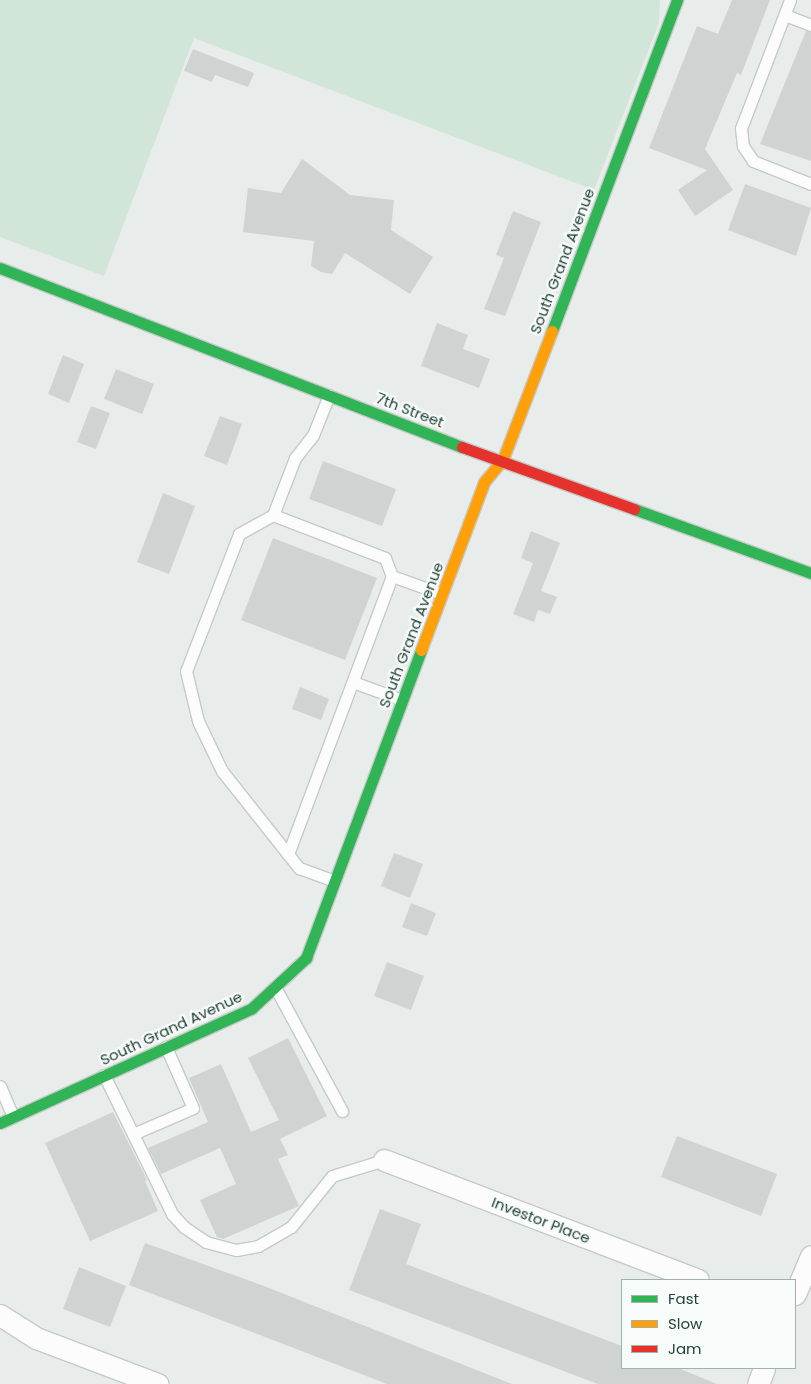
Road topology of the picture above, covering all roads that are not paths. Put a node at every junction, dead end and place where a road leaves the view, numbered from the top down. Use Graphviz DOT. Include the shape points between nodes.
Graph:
graph roads {
  1 [pos="677,0"];
  2 [pos="790,0"];
  3 [pos="785,15"];
  4 [pos="811,25"];
  5 [pos="811,184"];
  6 [pos="0,268"];
  7 [pos="329,395"];
  8 [pos="503,458"];
  9 [pos="273,515"];
  10 [pos="811,573"];
  11 [pos="392,576"];
  12 [pos="442,594"];
  13 [pos="353,682"];
  14 [pos="402,700"];
  15 [pos="288,854"];
  16 [pos="334,882"];
  17 [pos="275,986"];
  18 [pos="166,1047"];
  19 [pos="104,1075"];
  20 [pos="0,1086"];
  21 [pos="342,1111"];
  22 [pos="13,1117"];
  23 [pos="0,1123"];
  24 [pos="133,1134"];
  25 [pos="384,1160"];
  26 [pos="811,1256"];
  27 [pos="695,1279"];
  28 [pos="796,1292"];
  29 [pos="0,1315"];
  30 [pos="764,1369"];
  31 [pos="158,1384"];
  32 [pos="758,1384"];
  1 -- 8 [label="street, South Grand Avenue"];
  2 -- 3 [label="lane"];
  3 -- 4 [label="lane"];
  3 -- 5 [label="lane" via="741,128 743,146 753,161"];
  6 -- 7 [label="street, 7th Street"];
  7 -- 8 [label="street, 7th Street" via="468,448"];
  7 -- 9 [label="lane" via="313,435 295,458"];
  8 -- 10 [label="street, 7th Street"];
  8 -- 12 [label="street, South Grand Avenue" via="484,482"];
  9 -- 11 [label="lane" via="385,558"];
  9 -- 15 [label="lane" via="239,534 186,671 198,720 222,771"];
  11 -- 12 [label="lane"];
  11 -- 13 [label="lane"];
  12 -- 14 [label="street, South Grand Avenue"];
  13 -- 14 [label="lane"];
  13 -- 15 [label="lane"];
  14 -- 16 [label="street, South Grand Avenue"];
  15 -- 16 [label="lane" via="299,868"];
  16 -- 17 [label="street, South Grand Avenue" via="306,958"];
  17 -- 18 [label="street, South Grand Avenue" via="252,1008"];
  17 -- 21 [label="lane"];
  18 -- 19 [label="street, South Grand Avenue"];
  18 -- 24 [label="lane" via="193,1108"];
  19 -- 22 [label="street, South Grand Avenue"];
  19 -- 24 [label="lane"];
  20 -- 22 [label="lane"];
  22 -- 23 [label="street, South Grand Avenue"];
  24 -- 25 [label="lane" via="178,1220 206,1242 236,1250 258,1246 291,1226 332,1176"];
  25 -- 27 [label="street, Investor Place"];
  26 -- 28 [label="street"];
  29 -- 31 [label="street" via="36,1338"];
  30 -- 32 [label="street"];
}
